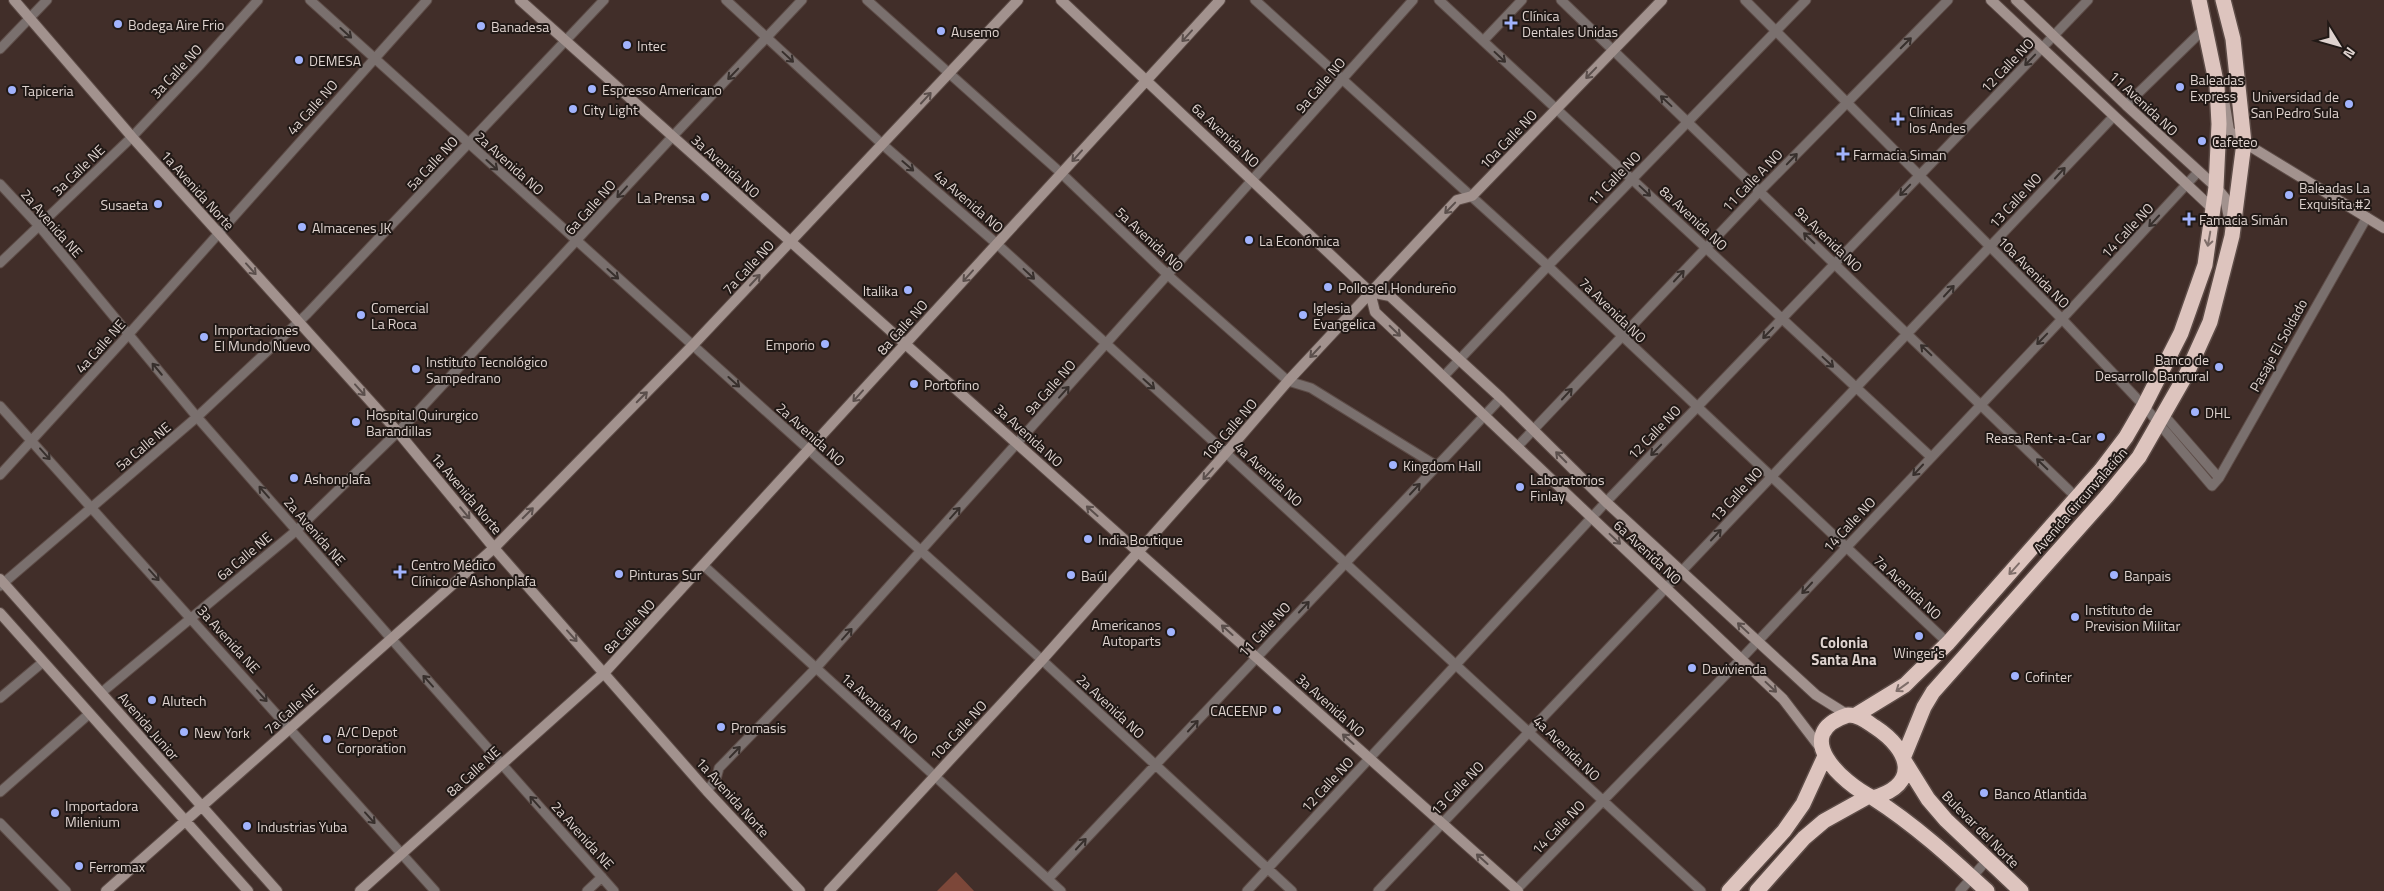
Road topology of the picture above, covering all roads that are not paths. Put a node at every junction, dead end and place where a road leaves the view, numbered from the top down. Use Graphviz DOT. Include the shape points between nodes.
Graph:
graph roads {
  1 [pos="14,0"];
  2 [pos="47,0"];
  3 [pos="258,0"];
  4 [pos="310,0"];
  5 [pos="427,0"];
  6 [pos="520,0"];
  7 [pos="604,0"];
  8 [pos="726,0"];
  9 [pos="802,0"];
  10 [pos="867,0"];
  11 [pos="1018,0"];
  12 [pos="1061,0"];
  13 [pos="1220,0"];
  14 [pos="1256,0"];
  15 [pos="1413,0"];
  16 [pos="1439,0"];
  17 [pos="1522,0"];
  18 [pos="1561,0"];
  19 [pos="1662,0"];
  20 [pos="1745,0"];
  21 [pos="1806,0"];
  22 [pos="1948,0"];
  23 [pos="1991,0"];
  24 [pos="2016,0"];
  25 [pos="2088,0"];
  26 [pos="2199,0"];
  27 [pos="2223,0"];
  28 [pos="30,18"];
  29 [pos="2206,27"];
  30 [pos="1776,31"];
  31 [pos="2053,36"];
  32 [pos="767,38"];
  33 [pos="566,40"];
  34 [pos="1483,41"];
  35 [pos="2042,48"];
  36 [pos="0,49"];
  37 [pos="1613,51"];
  38 [pos="374,59"];
  39 [pos="949,73"];
  40 [pos="1147,80"];
  41 [pos="1342,80"];
  42 [pos="2218,86"];
  43 [pos="1847,103"];
  44 [pos="2126,106"];
  45 [pos="1556,109"];
  46 [pos="2114,116"];
  47 [pos="1689,122"];
  48 [pos="673,136"];
  49 [pos="132,137"];
  50 [pos="2244,143"];
  51 [pos="469,144"];
  52 [pos="882,144"];
  53 [pos="2198,172"];
  54 [pos="1061,174"];
  55 [pos="1919,176"];
  56 [pos="1632,179"];
  57 [pos="1254,181"];
  58 [pos="0,184"];
  59 [pos="2187,185"];
  60 [pos="2216,187"];
  61 [pos="1760,191"];
  62 [pos="1472,196"];
  63 [pos="2214,210"];
  64 [pos="2367,217"];
  65 [pos="38,226"];
  66 [pos="2384,228"];
  67 [pos="218,233"];
  68 [pos="2232,236"];
  69 [pos="577,242"];
  70 [pos="791,242"];
  71 [pos="997,244"];
  72 [pos="1990,247"];
  73 [pos="1706,248"];
  74 [pos="0,263"];
  75 [pos="1835,264"];
  76 [pos="1548,266"];
  77 [pos="1169,276"];
  78 [pos="1370,292"];
  79 [pos="1782,318"];
  80 [pos="2062,319"];
  81 [pos="298,322"];
  82 [pos="1909,334"];
  83 [pos="128,335"];
  84 [pos="1622,337"];
  85 [pos="906,344"];
  86 [pos="693,345"];
  87 [pos="1106,345"];
  88 [pos="1459,360"];
  89 [pos="1443,377"];
  90 [pos="1288,381"];
  91 [pos="1856,388"];
  92 [pos="1501,398"];
  93 [pos="1980,404"];
  94 [pos="0,406"];
  95 [pos="2144,406"];
  96 [pos="1696,408"];
  97 [pos="1483,416"];
  98 [pos="197,417"];
  99 [pos="2160,419"];
  100 [pos="1534,430"];
  101 [pos="398,432"];
  102 [pos="32,440"];
  103 [pos="1018,444"];
  104 [pos="1517,447"];
  105 [pos="809,450"];
  106 [pos="1226,454"];
  107 [pos="1931,457"];
  108 [pos="1437,466"];
  109 [pos="0,475"];
  110 [pos="1771,478"];
  111 [pos="2219,478"];
  112 [pos="2212,486"];
  113 [pos="2078,498"];
  114 [pos="1606,502"];
  115 [pos="92,507"];
  116 [pos="1592,518"];
  117 [pos="297,530"];
  118 [pos="1845,547"];
  119 [pos="494,548"];
  120 [pos="921,551"];
  121 [pos="1138,551"];
  122 [pos="1345,563"];
  123 [pos="703,565"];
  124 [pos="1683,571"];
  125 [pos="2033,579"];
  126 [pos="1,582"];
  127 [pos="1666,588"];
  128 [pos="0,613"];
  129 [pos="192,618"];
  130 [pos="391,639"];
  131 [pos="1757,641"];
  132 [pos="1948,643"];
  133 [pos="1257,658"];
  134 [pos="1741,659"];
  135 [pos="1042,660"];
  136 [pos="43,662"];
  137 [pos="1456,664"];
  138 [pos="816,668"];
  139 [pos="605,672"];
  140 [pos="102,693"];
  141 [pos="0,698"];
  142 [pos="90,714"];
  143 [pos="1852,715"];
  144 [pos="290,728"];
  145 [pos="1530,731"];
  146 [pos="1823,753"];
  147 [pos="1370,758"];
  148 [pos="1904,759"];
  149 [pos="501,765"];
  150 [pos="1155,766"];
  151 [pos="934,776"];
  152 [pos="707,791"];
  153 [pos="0,792"];
  154 [pos="1871,797"];
  155 [pos="1602,801"];
  156 [pos="202,806"];
  157 [pos="184,822"];
  158 [pos="0,823"];
  159 [pos="1442,823"];
  160 [pos="402,854"];
  161 [pos="1987,860"];
  162 [pos="1268,868"];
  163 [pos="602,877"];
  164 [pos="1972,877"];
  165 [pos="1048,880"];
  166 [pos="1517,890"];
  167 [pos="66,891"];
  168 [pos="106,891"];
  169 [pos="248,891"];
  170 [pos="277,891"];
  171 [pos="360,891"];
  172 [pos="435,891"];
  173 [pos="588,891"];
  174 [pos="614,891"];
  175 [pos="800,891"];
  176 [pos="829,891"];
  177 [pos="1060,891"];
  178 [pos="1247,891"];
  179 [pos="1292,891"];
  180 [pos="1378,891"];
  181 [pos="1701,891"];
  182 [pos="1729,891"];
  183 [pos="1757,891"];
  184 [pos="1960,891"];
  185 [pos="1987,891"];
  186 [pos="2021,891"];
  1 -- 28 [label="street, 1a Avenida Norte"];
  2 -- 28 [label="street"];
  3 -- 49 [label="street, 3a Calle NO"];
  4 -- 38 [label="street, 2a Avenida NO, one-way"];
  5 -- 38 [label="street, 4a Calle NO"];
  6 -- 33 [label="street, 3a Avenida NO"];
  7 -- 33 [label="street, 5a Calle NO"];
  8 -- 32 [label="street, 4a Avenida NO"];
  9 -- 32 [label="street, 6a Calle NO"];
  10 -- 39 [label="street, 5a Avenida NO"];
  11 -- 39 [label="street, 7a Calle NO"];
  12 -- 40 [label="street, 6a Avenida NO"];
  13 -- 40 [label="street, 8a Calle NO, one-way"];
  14 -- 41 [label="street, 7a Avenida NO"];
  15 -- 41 [label="street, 9a Calle NO"];
  16 -- 34 [label="street, 8a Avenida NO"];
  17 -- 34 [label="street"];
  18 -- 37 [label="street, 9a Avenida NO"];
  19 -- 37 [label="street, 10a Calle NO"];
  20 -- 30 [label="street, 10a Avenida NO"];
  21 -- 30 [label="street, 11 Calle NO"];
  43 -- 22 [label="street, 11 Calle A NO, one-way"];
  23 -- 35 [label="street"];
  24 -- 31 [label="street, 11 Avenida NO"];
  25 -- 31 [label="street, 12 Calle NO"];
  26 -- 29 [label="highway, Avenida Circunvalación"];
  27 -- 50 [label="highway, Avenida Circunvalación" via="2234,39"];
  28 -- 36 [label="street"];
  28 -- 49 [label="street, 1a Avenida Norte"];
  29 -- 42 [label="highway, Avenida Circunvalación"];
  29 -- 44 [label="street"];
  30 -- 43 [label="street, 10a Avenida NO"];
  30 -- 47 [label="street, 11 Calle NO"];
  31 -- 35 [label="street, 12 Calle NO"];
  31 -- 44 [label="street, 11 Avenida NO"];
  32 -- 48 [label="street, 6a Calle NO, one-way"];
  32 -- 52 [label="street, 4a Avenida NO, one-way"];
  33 -- 48 [label="street, 3a Avenida NO"];
  33 -- 51 [label="street, 5a Calle NO"];
  34 -- 45 [label="street, 8a Avenida NO, one-way"];
  35 -- 46 [label="street"];
  35 -- 55 [label="street, 12 Calle NO, one-way"];
  37 -- 45 [label="street, 10a Calle NO, one-way"];
  47 -- 37 [label="street, 9a Avenida NO, one-way"];
  38 -- 51 [label="street, 2a Avenida NO"];
  38 -- 67 [label="street, 4a Calle NO"];
  52 -- 39 [label="street, 7a Calle NO, one-way"];
  39 -- 54 [label="street, 5a Avenida NO"];
  40 -- 54 [label="street, 8a Calle NO, one-way"];
  40 -- 57 [label="street, 6a Avenida NO"];
  41 -- 57 [label="street, 9a Calle NO"];
  41 -- 62 [label="street, 7a Avenida NO"];
  42 -- 50 [label="street" via="2223,94 2229,130"];
  42 -- 60 [label="highway, Avenida Circunvalación"];
  43 -- 55 [label="street, 10a Avenida NO"];
  61 -- 43 [label="street, 11 Calle A NO, one-way"];
  44 -- 53 [label="street, 11 Avenida NO"];
  45 -- 56 [label="street, 8a Avenida NO"];
  45 -- 62 [label="street, 10a Calle NO"];
  46 -- 59 [label="street"];
  72 -- 46 [label="street, 13 Calle NO, one-way"];
  47 -- 56 [label="street, 11 Calle NO"];
  47 -- 61 [label="street, 9a Avenida NO"];
  48 -- 69 [label="street, 6a Calle NO, one-way"];
  48 -- 70 [label="street, 3a Avenida NO"];
  49 -- 65 [label="street, 3a Calle NE"];
  49 -- 67 [label="street, 1a Avenida Norte"];
  50 -- 64 [label="street"];
  50 -- 68 [label="highway, Avenida Circunvalación"];
  51 -- 69 [label="street, 2a Avenida NO, one-way"];
  51 -- 81 [label="street, 5a Calle NO"];
  52 -- 70 [label="street, 7a Calle NO"];
  52 -- 71 [label="street, 4a Avenida NO, one-way"];
  53 -- 59 [label="street, 14 Calle NO"];
  53 -- 60 [label="street, 11 Avenida NO"];
  54 -- 71 [label="street, 8a Calle NO"];
  54 -- 77 [label="street, 5a Avenida NO"];
  55 -- 72 [label="street, 10a Avenida NO"];
  55 -- 75 [label="street, 12 Calle NO, one-way"];
  56 -- 73 [label="street, 8a Avenida NO, one-way"];
  56 -- 76 [label="street, 11 Calle NO"];
  57 -- 77 [label="street, 9a Calle NO"];
  57 -- 78 [label="street, 6a Avenida NO"];
  58 -- 65 [label="street, 2a Avenida NE"];
  59 -- 63 [label="street"];
  59 -- 80 [label="street, 14 Calle NO, one-way"];
  60 -- 63 [label="highway, Avenida Circunvalación"];
  60 -- 68 [label="street, 11 Avenida NO" via="2227,204"];
  61 -- 73 [label="street, 11 Calle A NO"];
  75 -- 61 [label="street, 9a Avenida NO, one-way"];
  62 -- 76 [label="street, 7a Avenida NO"];
  62 -- 78 [label="street, 10a Calle NO, one-way" via="1457,200"];
  63 -- 95 [label="highway, Avenida Circunvalación, one-way" via="2205,265 2181,333"];
  64 -- 66 [label="street"];
  64 -- 111 [label="street, Pasaje El Soldado"];
  65 -- 74 [label="street, 3a Calle NE"];
  65 -- 83 [label="street, 2a Avenida NE"];
  67 -- 81 [label="street, 1a Avenida Norte, one-way"];
  67 -- 83 [label="street, 4a Calle NE"];
  68 -- 99 [label="highway, Avenida Circunvalación" via="2210,322 2187,373"];
  69 -- 86 [label="street, 2a Avenida NO, one-way"];
  69 -- 101 [label="street, 6a Calle NO"];
  70 -- 85 [label="street, 3a Avenida NO"];
  86 -- 70 [label="street, 7a Calle NO, one-way"];
  71 -- 85 [label="street, 8a Calle NO, one-way"];
  71 -- 87 [label="street, 4a Avenida NO, one-way"];
  72 -- 80 [label="street, 10a Avenida NO"];
  82 -- 72 [label="street, 13 Calle NO, one-way"];
  73 -- 79 [label="street, 8a Avenida NO"];
  84 -- 73 [label="street, 11 Calle A NO, one-way"];
  75 -- 79 [label="street, 12 Calle NO"];
  75 -- 82 [label="street, 9a Avenida NO"];
  76 -- 84 [label="street, 7a Avenida NO"];
  76 -- 88 [label="street, 11 Calle NO"];
  77 -- 87 [label="street, 9a Calle NO"];
  77 -- 90 [label="street, 5a Avenida NO"];
  78 -- 88 [label="street, 6a Avenida NO" via="1390,296"];
  78 -- 89 [label="street, 6a Avenida NO, one-way" via="1375,312"];
  78 -- 90 [label="street, 10a Calle NO, one-way"];
  79 -- 91 [label="street, 8a Avenida NO, one-way"];
  79 -- 96 [label="street, 12 Calle NO, one-way"];
  80 -- 93 [label="street, 14 Calle NO, one-way"];
  80 -- 95 [label="street, 10a Avenida NO"];
  81 -- 98 [label="street, 5a Calle NE"];
  81 -- 101 [label="street, 1a Avenida Norte, one-way"];
  82 -- 91 [label="street, 13 Calle NO"];
  93 -- 82 [label="street, 9a Avenida NO, one-way"];
  98 -- 83 [label="street, 2a Avenida NE, one-way"];
  83 -- 102 [label="street, 4a Calle NE"];
  84 -- 96 [label="street, 7a Avenida NO"];
  100 -- 84 [label="street, 11 Calle A NO, one-way"];
  85 -- 103 [label="street, 3a Avenida NO"];
  85 -- 105 [label="street, 8a Calle NO, one-way"];
  86 -- 105 [label="street, 2a Avenida NO, one-way"];
  119 -- 86 [label="street, 7a Calle NO, one-way"];
  103 -- 87 [label="street, 9a Calle NO, one-way"];
  87 -- 106 [label="street, 4a Avenida NO, one-way"];
  88 -- 89 [label="street, 11 Calle NO"];
  88 -- 92 [label="street, 6a Avenida NO"];
  89 -- 97 [label="street, 6a Avenida NO"];
  90 -- 106 [label="street, 10a Calle NO"];
  90 -- 108 [label="street, 5a Avenida NO" via="1311,388"];
  91 -- 107 [label="street, 8a Avenida NO"];
  91 -- 110 [label="street, 13 Calle NO"];
  92 -- 97 [label="street, 11 Calle NO"];
  92 -- 100 [label="street, 6a Avenida NO"];
  93 -- 107 [label="street, 14 Calle NO"];
  113 -- 93 [label="street, 9a Avenida NO, one-way"];
  94 -- 102 [label="street, 3a Avenida NE"];
  95 -- 99 [label="street, 10a Avenida NO"];
  95 -- 113 [label="highway, Avenida Circunvalación" via="2126,437"];
  96 -- 110 [label="street, 7a Avenida NO"];
  96 -- 114 [label="street, 12 Calle NO, one-way"];
  97 -- 104 [label="street, 6a Avenida NO"];
  97 -- 108 [label="street, 11 Calle NO"];
  98 -- 115 [label="street, 5a Calle NE"];
  117 -- 98 [label="street, 2a Avenida NE, one-way"];
  99 -- 111 [label="street, 10a Avenida NO"];
  99 -- 112 [label="street, 10a Avenida NO"];
  99 -- 125 [label="highway, Avenida Circunvalación" via="2139,457"];
  100 -- 104 [label="street, 11 Calle A NO"];
  114 -- 100 [label="street, 6a Avenida NO, one-way"];
  101 -- 117 [label="street, 6a Calle NE"];
  101 -- 119 [label="street, 1a Avenida Norte, one-way"];
  102 -- 109 [label="street, 4a Calle NE"];
  102 -- 115 [label="street, 3a Avenida NE, one-way"];
  120 -- 103 [label="street, 9a Calle NO, one-way"];
  121 -- 103 [label="street, 3a Avenida NO, one-way"];
  104 -- 116 [label="street, 6a Avenida NO"];
  105 -- 120 [label="street, 2a Avenida NO"];
  105 -- 123 [label="street, 8a Calle NO"];
  106 -- 121 [label="street, 10a Calle NO, one-way"];
  106 -- 122 [label="street, 4a Avenida NO"];
  107 -- 118 [label="street, 14 Calle NO, one-way"];
  122 -- 108 [label="street, 11 Calle NO, one-way"];
  110 -- 118 [label="street, 7a Avenida NO"];
  124 -- 110 [label="street, 13 Calle NO, one-way"];
  111 -- 112 [label="street, Pasaje El Soldado"];
  113 -- 125 [label="highway" via="2080,509 2046,549"];
  113 -- 132 [label="highway, Avenida Circunvalación, one-way"];
  114 -- 116 [label="street, 12 Calle NO"];
  114 -- 124 [label="street, 6a Avenida NO"];
  115 -- 126 [label="street, 5a Calle NE"];
  115 -- 129 [label="street, 3a Avenida NE, one-way"];
  116 -- 127 [label="street, 6a Avenida NO, one-way"];
  116 -- 137 [label="street, 12 Calle NO"];
  117 -- 129 [label="street, 6a Calle NE"];
  117 -- 130 [label="street, 2a Avenida NE"];
  118 -- 131 [label="street, 14 Calle NO, one-way"];
  118 -- 132 [label="street, 7a Avenida NO"];
  119 -- 130 [label="street, 7a Calle NE"];
  119 -- 139 [label="street, 1a Avenida Norte, one-way"];
  120 -- 135 [label="street, 2a Avenida NO"];
  138 -- 120 [label="street, 9a Calle NO, one-way"];
  133 -- 121 [label="street, 3a Avenida NO, one-way"];
  121 -- 135 [label="street, 10a Calle NO"];
  133 -- 122 [label="street, 11 Calle NO, one-way"];
  122 -- 137 [label="street, 4a Avenida NO"];
  123 -- 138 [label="street, 1a Avenida A NO"];
  123 -- 139 [label="street, 8a Calle NO"];
  124 -- 127 [label="street, 13 Calle NO"];
  131 -- 124 [label="street, 6a Avenida NO, one-way"];
  125 -- 148 [label="highway, Avenida Circunvalación" via="1933,692"];
  126 -- 140 [label="street, Avenida Junior"];
  127 -- 134 [label="street, 6a Avenida NO"];
  127 -- 145 [label="street, 13 Calle NO"];
  128 -- 136 [label="street"];
  129 -- 140 [label="street, 6a Calle NE"];
  129 -- 144 [label="street, 3a Avenida NE, one-way"];
  130 -- 144 [label="street, 7a Calle NE"];
  149 -- 130 [label="street, 2a Avenida NE, one-way"];
  131 -- 134 [label="street, 14 Calle NO"];
  131 -- 143 [label="street, 6a Avenida NO" via="1816,695"];
  132 -- 143 [label="highway, Avenida Circunvalación, one-way" via="1905,685"];
  147 -- 133 [label="street, 3a Avenida NO, one-way"];
  150 -- 133 [label="street, 11 Calle NO, one-way"];
  134 -- 146 [label="street, 6a Avenida NO, one-way" via="1783,699"];
  134 -- 155 [label="street, 14 Calle NO"];
  135 -- 150 [label="street, 2a Avenida NO"];
  135 -- 151 [label="street, 10a Calle NO"];
  136 -- 141 [label="street"];
  136 -- 142 [label="street"];
  137 -- 145 [label="street, 4a Avenida NO"];
  137 -- 147 [label="street, 12 Calle NO"];
  138 -- 151 [label="street, 1a Avenida A NO"];
  152 -- 138 [label="street, 9a Calle NO, one-way" via="719,768"];
  139 -- 149 [label="street, 8a Calle NE"];
  139 -- 152 [label="street, 1a Avenida Norte"];
  140 -- 156 [label="street, Avenida Junior"];
  142 -- 153 [label="street"];
  142 -- 157 [label="street"];
  143 -- 146 [label="highway" via="1828,724 1822,734"];
  143 -- 148 [label="highway" via="1892,740"];
  144 -- 156 [label="street, 7a Calle NE"];
  144 -- 160 [label="street, 3a Avenida NE, one-way"];
  145 -- 155 [label="street, 4a Avenida NO"];
  145 -- 159 [label="street, 13 Calle NO"];
  146 -- 154 [label="highway" via="1841,776"];
  146 -- 182 [label="highway" via="1803,804 1784,831"];
  147 -- 159 [label="street, 3a Avenida NO"];
  147 -- 162 [label="street, 12 Calle NO"];
  148 -- 154 [label="highway" via="1900,784 1890,793"];
  148 -- 161 [label="highway, Bulevar del Norte" via="1928,799"];
  149 -- 160 [label="street, 8a Calle NE"];
  163 -- 149 [label="street, 2a Avenida NE, one-way"];
  150 -- 162 [label="street, 2a Avenida NO"];
  165 -- 150 [label="street, 11 Calle NO, one-way"];
  151 -- 165 [label="street, 1a Avenida A NO"];
  151 -- 176 [label="street, 10a Calle NO"];
  152 -- 175 [label="street, 1a Avenida Norte"];
  154 -- 164 [label="highway" via="1910,822"];
  154 -- 183 [label="highway" via="1824,821 1804,838"];
  155 -- 166 [label="street, 14 Calle NO"];
  155 -- 181 [label="street, 4a Avenida NO"];
  156 -- 157 [label="street, 7a Calle NE"];
  156 -- 170 [label="street, Avenida Junior"];
  157 -- 168 [label="street, 7a Calle NE"];
  157 -- 169 [label="street"];
  158 -- 167 [label="street"];
  166 -- 159 [label="street, 3a Avenida NO, one-way"];
  159 -- 180 [label="street, 13 Calle NO"];
  160 -- 171 [label="street, 8a Calle NE"];
  160 -- 172 [label="street, 3a Avenida NE"];
  161 -- 164 [label="street"];
  161 -- 186 [label="highway, Bulevar del Norte"];
  162 -- 178 [label="street, 12 Calle NO"];
  162 -- 179 [label="street, 2a Avenida NO"];
  163 -- 173 [label="street"];
  163 -- 174 [label="street, 2a Avenida NE"];
  164 -- 184 [label="street"];
  164 -- 185 [label="highway"];
  165 -- 177 [label="street, 1a Avenida A NO"];
}
